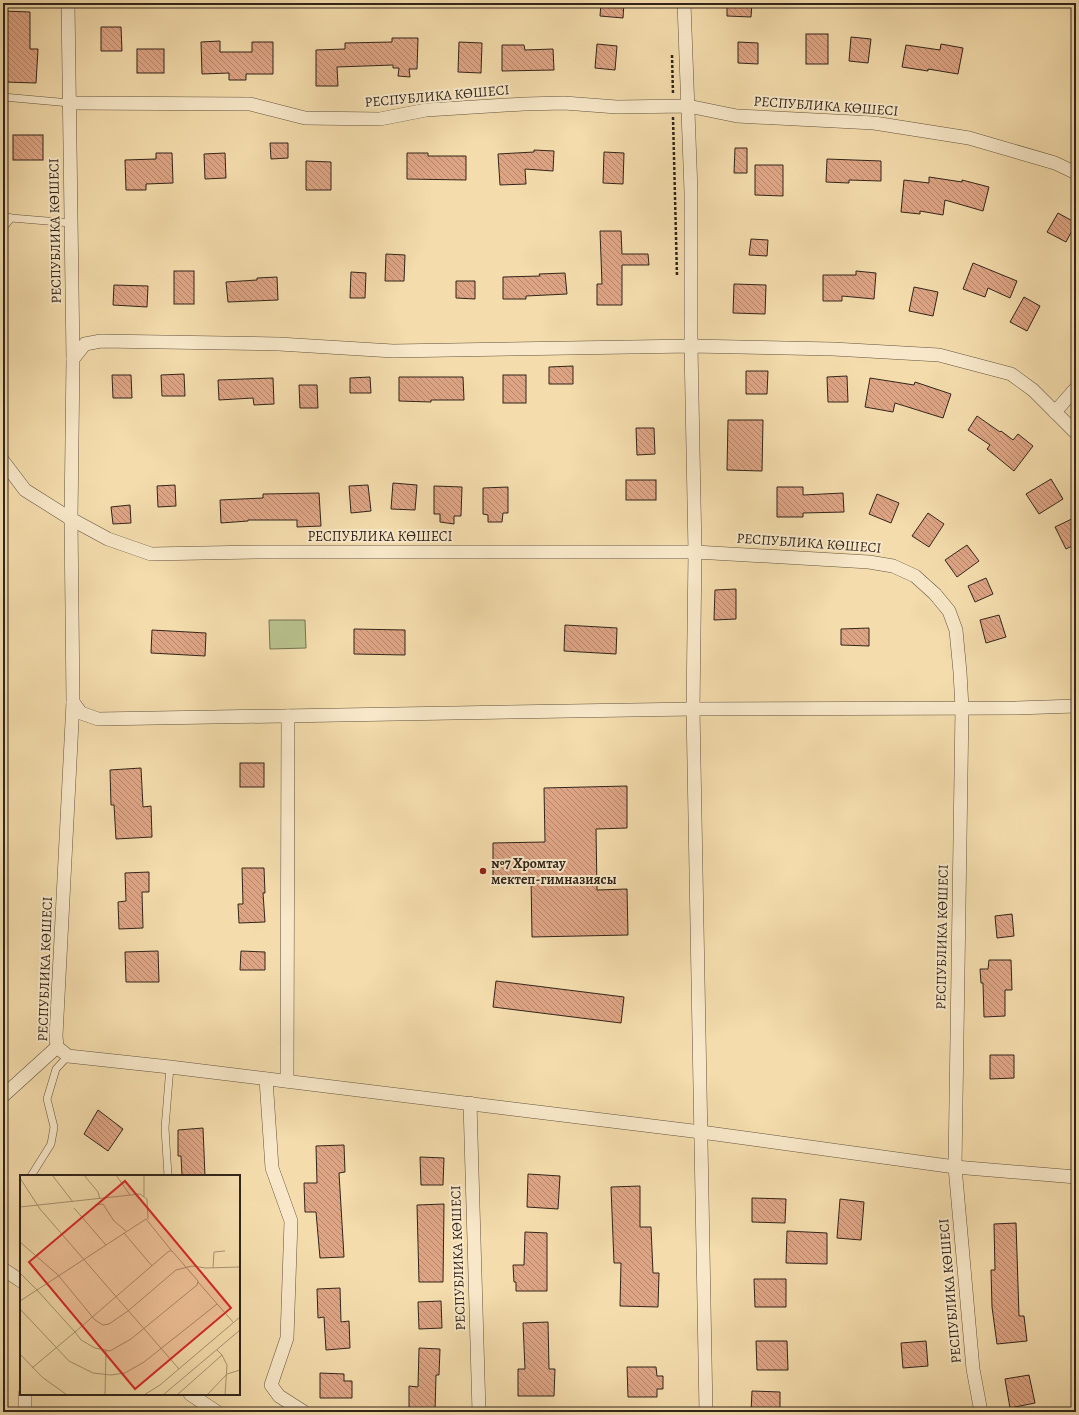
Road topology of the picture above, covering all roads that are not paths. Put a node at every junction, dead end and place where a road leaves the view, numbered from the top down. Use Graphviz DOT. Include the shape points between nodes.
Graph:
graph roads {
  1 [pos="68,3"];
  2 [pos="684,3"];
  3 [pos="3,97"];
  4 [pos="70,103"];
  5 [pos="688,106"];
  6 [pos="1076,173"];
  7 [pos="3,216"];
  8 [pos="11,218"];
  9 [pos="71,223"];
  10 [pos="3,228"];
  11 [pos="691,346"];
  12 [pos="73,359"];
  13 [pos="1076,388"];
  14 [pos="1055,412"];
  15 [pos="1076,433"];
  16 [pos="3,461"];
  17 [pos="71,519"];
  18 [pos="695,552"];
  19 [pos="73,702"];
  20 [pos="1076,706"];
  21 [pos="962,708"];
  22 [pos="693,709"];
  23 [pos="288,716"];
  24 [pos="57,1047"];
  25 [pos="68,1056"];
  26 [pos="170,1067"];
  27 [pos="266,1079"];
  28 [pos="287,1081"];
  29 [pos="3,1096"];
  30 [pos="470,1103"];
  31 [pos="701,1132"];
  32 [pos="955,1167"];
  33 [pos="32,1175"];
  34 [pos="168,1175"];
  35 [pos="1076,1177"];
  36 [pos="3,1269"];
  37 [pos="20,1280"];
  38 [pos="25,1395"];
  39 [pos="192,1395"];
  40 [pos="25,1412"];
  41 [pos="217,1412"];
  42 [pos="304,1412"];
  43 [pos="478,1412"];
  44 [pos="706,1412"];
  45 [pos="981,1412"];
  1 -- 4 [label="street, РЕСПУБЛИКА КӨШЕСІ"];
  2 -- 5 [label="street"];
  3 -- 4 [label="lane"];
  4 -- 5 [label="street, РЕСПУБЛИКА КӨШЕСІ" via="250,104 305,118 380,119 426,110 524,104"];
  4 -- 9 [label="street, РЕСПУБЛИКА КӨШЕСІ"];
  5 -- 6 [label="street, РЕСПУБЛИКА КӨШЕСІ" via="737,116 874,123 969,138 1055,163"];
  5 -- 11 [label="street"];
  7 -- 8 [label="lane"];
  8 -- 9 [label="lane"];
  8 -- 10 [label="lane"];
  9 -- 12 [label="street, РЕСПУБЛИКА КӨШЕСІ"];
  11 -- 12 [label="street" via="393,351 279,344 101,341 84,344"];
  11 -- 14 [label="street" via="833,349 939,355 1011,374"];
  11 -- 18 [label="street"];
  12 -- 17 [label="street, РЕСПУБЛИКА КӨШЕСІ"];
  13 -- 14 [label="street"];
  14 -- 15 [label="street"];
  16 -- 17 [label="street, РЕСПУБЛИКА КӨШЕСІ" via="25,490"];
  17 -- 18 [label="street, РЕСПУБЛИКА КӨШЕСІ" via="108,539 151,554"];
  17 -- 19 [label="street, РЕСПУБЛИКА КӨШЕСІ"];
  18 -- 21 [label="street, РЕСПУБЛИКА КӨШЕСІ" via="869,562 893,566 915,576 949,611 956,630"];
  18 -- 22 [label="street"];
  19 -- 23 [label="street" via="81,713 98,719"];
  19 -- 24 [label="street, РЕСПУБЛИКА КӨШЕСІ"];
  20 -- 21 [label="street"];
  21 -- 22 [label="street"];
  21 -- 32 [label="street, РЕСПУБЛИКА КӨШЕСІ"];
  22 -- 23 [label="street"];
  22 -- 31 [label="street"];
  23 -- 28 [label="street"];
  24 -- 25 [label="street, РЕСПУБЛИКА КӨШЕСІ"];
  24 -- 29 [label="street"];
  25 -- 26 [label="street"];
  25 -- 33 [label="lane" via="56,1069 47,1098 54,1127 51,1144"];
  26 -- 27 [label="street"];
  26 -- 34 [label="lane" via="166,1128"];
  27 -- 28 [label="street"];
  27 -- 42 [label="street" via="272,1168 291,1220 287,1338 271,1384 279,1396"];
  28 -- 30 [label="street"];
  30 -- 31 [label="street"];
  30 -- 43 [label="street, РЕСПУБЛИКА КӨШЕСІ"];
  31 -- 32 [label="street"];
  31 -- 44 [label="street"];
  32 -- 35 [label="street"];
  32 -- 45 [label="street, РЕСПУБЛИКА КӨШЕСІ" via="973,1369"];
  36 -- 37 [label="street"];
  38 -- 40 [label="street"];
  39 -- 41 [label="street"];
}
